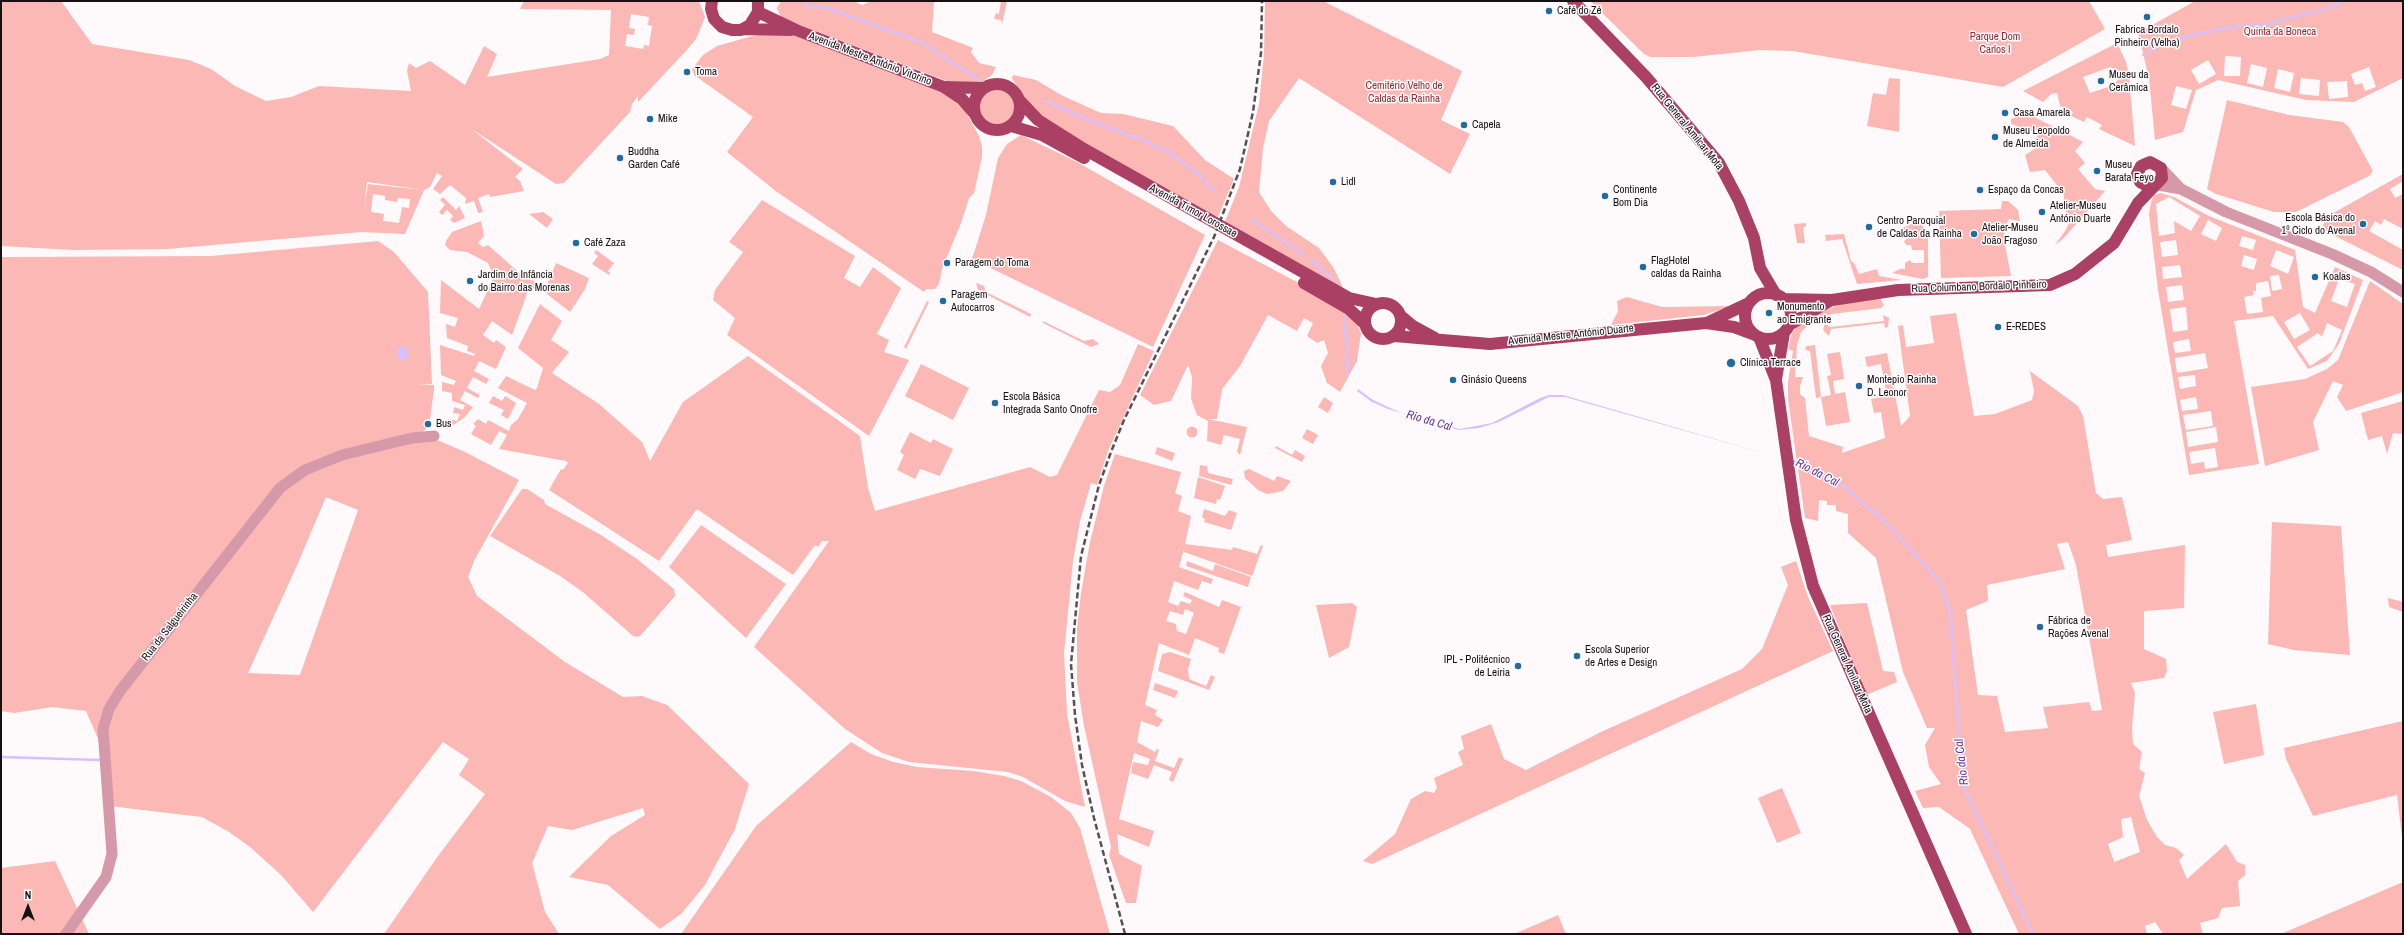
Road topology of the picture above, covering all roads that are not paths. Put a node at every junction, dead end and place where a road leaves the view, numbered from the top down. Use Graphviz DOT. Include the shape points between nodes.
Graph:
graph roads {
  1 [pos="1573,1"];
  2 [pos="710,2"];
  3 [pos="758,7"];
  4 [pos="744,29"];
  5 [pos="796,30"];
  6 [pos="944,87"];
  7 [pos="983,88"];
  8 [pos="1020,101"];
  9 [pos="974,113"];
  10 [pos="1011,126"];
  11 [pos="2161,168"];
  12 [pos="2140,182"];
  13 [pos="2155,186"];
  14 [pos="2181,188"];
  15 [pos="2138,203"];
  16 [pos="1760,268"];
  17 [pos="2403,292"];
  18 [pos="1779,297"];
  19 [pos="1832,300"];
  20 [pos="1752,301"];
  21 [pos="1376,304"];
  22 [pos="1401,316"];
  23 [pos="1364,323"];
  24 [pos="1706,323"];
  25 [pos="1786,329"];
  26 [pos="1756,335"];
  27 [pos="1394,336"];
  28 [pos="1436,338"];
  29 [pos="1776,380"];
  30 [pos="434,436"];
  31 [pos="66,934"];
  32 [pos="1966,934"];
  1 -- 16 [label="main road, Rua General Amilcar Mota" via="1646,77 1723,169 1751,229"];
  2 -- 4 [label="main road" via="714,19 722,27 732,30"];
  3 -- 4 [label="main road" via="750,25"];
  3 -- 5 [label="main road, Avenida Mestre António Vitorino"];
  4 -- 5 [label="main road"];
  5 -- 6 [label="main road, Avenida Mestre António Vitorino"];
  6 -- 7 [label="main road"];
  6 -- 9 [label="main road" via="962,99"];
  7 -- 8 [label="main road" via="995,84 1004,85 1012,89"];
  7 -- 9 [label="main road" via="975,99"];
  8 -- 10 [label="main road" via="1018,117"];
  8 -- 21 [label="main road, Avenida Timor Lorossae" via="1038,120 1084,149 1349,298"];
  9 -- 10 [label="main road" via="978,121 990,129 998,130"];
  10 -- 23 [label="main road, Avenida Timor Lorossae" via="1042,135 1349,308"];
  11 -- 12 [label="main road" via="2153,162 2143,164 2137,174"];
  11 -- 13 [label="main road" via="2162,178"];
  11 -- 14 [label="street"];
  12 -- 13 [label="main road"];
  12 -- 15 [label="main road"];
  13 -- 14 [label="street"];
  13 -- 15 [label="main road, Rua Columbano Bordalo Pinheiro"];
  14 -- 17 [label="street" via="2237,217 2371,272"];
  15 -- 19 [label="main road, Rua Columbano Bordalo Pinheiro" via="2114,243 2075,274 2050,285 1898,290"];
  16 -- 18 [label="main road"];
  16 -- 20 [label="main road"];
  18 -- 19 [label="main road"];
  18 -- 20 [label="main road" via="1765,294"];
  18 -- 25 [label="main road" via="1790,311"];
  19 -- 25 [label="main road"];
  20 -- 24 [label="main road"];
  20 -- 26 [label="main road" via="1746,309 1746,322"];
  21 -- 22 [label="main road" via="1392,305"];
  21 -- 23 [label="main road" via="1367,312"];
  22 -- 27 [label="main road" via="1400,327"];
  22 -- 28 [label="main road" via="1413,326"];
  23 -- 27 [label="main road" via="1368,333 1374,337 1384,340"];
  24 -- 26 [label="main road" via="1734,327"];
  24 -- 28 [label="main road, Avenida Mestre António Duarte" via="1490,344"];
  25 -- 26 [label="main road" via="1771,339"];
  25 -- 29 [label="main road"];
  26 -- 29 [label="main road"];
  27 -- 28 [label="main road, Avenida Mestre António Duarte"];
  29 -- 32 [label="main road, Rua General Amílcar Mota" via="1799,535 1813,586"];
  30 -- 31 [label="street, Rua da Salgueirinha" via="412,438 342,455 305,470 280,488 120,691 109,709 103,729 112,854 106,877"];
}
